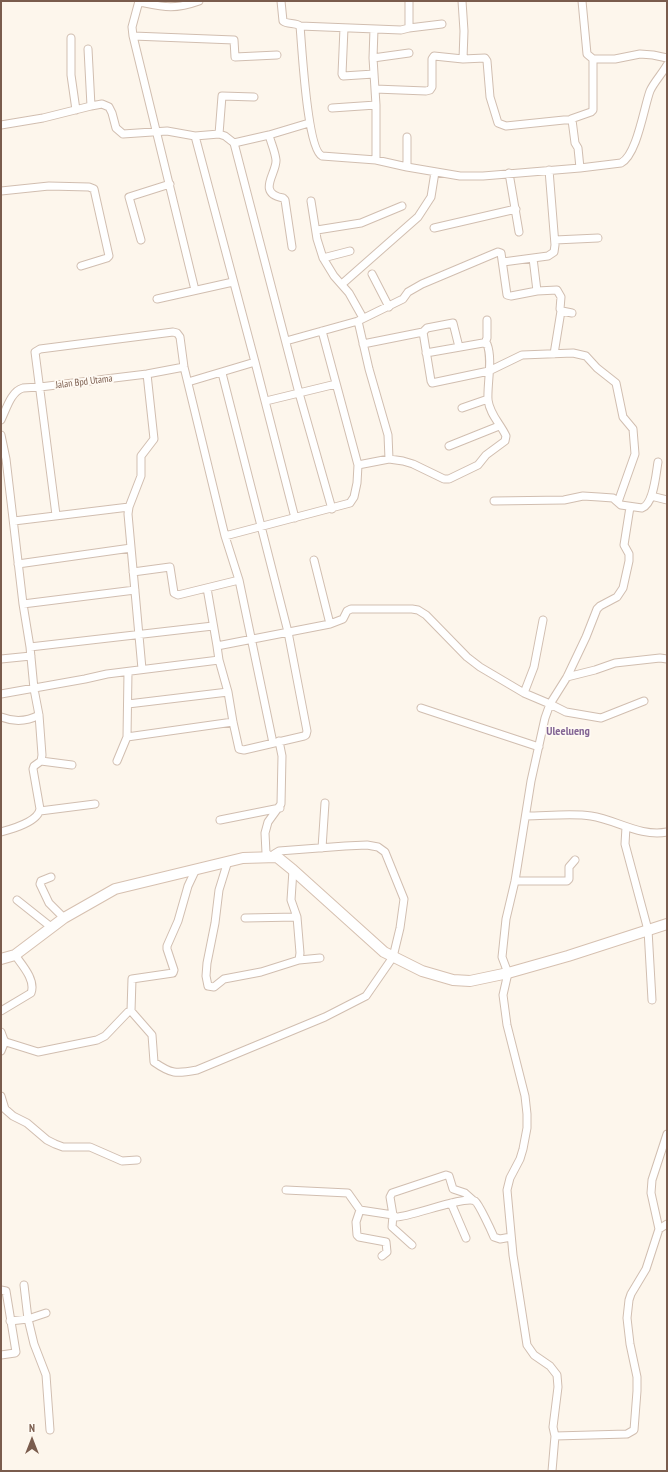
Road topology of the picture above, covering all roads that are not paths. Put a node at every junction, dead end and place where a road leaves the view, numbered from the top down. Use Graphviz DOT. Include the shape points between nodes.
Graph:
graph roads {
  1 [pos="199,1"];
  2 [pos="282,1"];
  3 [pos="410,1"];
  4 [pos="462,1"];
  5 [pos="582,1"];
  6 [pos="139,2"];
  7 [pos="442,24"];
  8 [pos="300,26"];
  9 [pos="344,28"];
  10 [pos="374,28"];
  11 [pos="409,28"];
  12 [pos="133,36"];
  13 [pos="70,38"];
  14 [pos="88,49"];
  15 [pos="409,53"];
  16 [pos="277,55"];
  17 [pos="373,58"];
  18 [pos="667,58"];
  19 [pos="593,59"];
  20 [pos="463,60"];
  21 [pos="667,65"];
  22 [pos="374,74"];
  23 [pos="375,89"];
  24 [pos="254,98"];
  25 [pos="376,104"];
  26 [pos="91,106"];
  27 [pos="332,108"];
  28 [pos="76,110"];
  29 [pos="571,119"];
  30 [pos="309,123"];
  31 [pos="1,125"];
  32 [pos="156,131"];
  33 [pos="219,134"];
  34 [pos="269,135"];
  35 [pos="195,136"];
  36 [pos="407,137"];
  37 [pos="234,143"];
  38 [pos="376,160"];
  39 [pos="407,167"];
  40 [pos="580,168"];
  41 [pos="549,170"];
  42 [pos="435,172"];
  43 [pos="509,173"];
  44 [pos="170,184"];
  45 [pos="1,191"];
  46 [pos="311,201"];
  47 [pos="402,206"];
  48 [pos="516,209"];
  49 [pos="434,228"];
  50 [pos="317,230"];
  51 [pos="519,232"];
  52 [pos="598,238"];
  53 [pos="141,240"];
  54 [pos="555,240"];
  55 [pos="292,248"];
  56 [pos="350,251"];
  57 [pos="323,258"];
  58 [pos="534,258"];
  59 [pos="503,262"];
  60 [pos="81,266"];
  61 [pos="372,274"];
  62 [pos="233,282"];
  63 [pos="342,284"];
  64 [pos="195,290"];
  65 [pos="537,291"];
  66 [pos="157,299"];
  67 [pos="389,307"];
  68 [pos="561,310"];
  69 [pos="572,313"];
  70 [pos="361,319"];
  71 [pos="487,320"];
  72 [pos="322,331"];
  73 [pos="423,332"];
  74 [pos="286,341"];
  75 [pos="485,343"];
  76 [pos="363,344"];
  77 [pos="459,347"];
  78 [pos="426,353"];
  79 [pos="554,354"];
  80 [pos="255,362"];
  81 [pos="184,367"];
  82 [pos="489,371"];
  83 [pos="222,372"];
  84 [pos="147,374"];
  85 [pos="188,382"];
  86 [pos="336,384"];
  87 [pos="40,387"];
  88 [pos="299,393"];
  89 [pos="488,399"];
  90 [pos="266,401"];
  91 [pos="462,408"];
  92 [pos="1,420"];
  93 [pos="499,426"];
  94 [pos="1,434"];
  95 [pos="449,446"];
  96 [pos="389,459"];
  97 [pos="658,462"];
  98 [pos="358,465"];
  99 [pos="651,496"];
  100 [pos="667,500"];
  101 [pos="494,501"];
  102 [pos="618,502"];
  103 [pos="129,507"];
  104 [pos="630,507"];
  105 [pos="332,509"];
  106 [pos="56,515"];
  107 [pos="295,518"];
  108 [pos="14,521"];
  109 [pos="261,527"];
  110 [pos="225,536"];
  111 [pos="131,548"];
  112 [pos="314,560"];
  113 [pos="18,564"];
  114 [pos="133,572"];
  115 [pos="238,580"];
  116 [pos="207,588"];
  117 [pos="135,590"];
  118 [pos="23,604"];
  119 [pos="543,620"];
  120 [pos="330,624"];
  121 [pos="213,626"];
  122 [pos="288,632"];
  123 [pos="139,634"];
  124 [pos="252,640"];
  125 [pos="217,646"];
  126 [pos="30,648"];
  127 [pos="31,656"];
  128 [pos="667,659"];
  129 [pos="1,660"];
  130 [pos="219,660"];
  131 [pos="142,669"];
  132 [pos="128,672"];
  133 [pos="568,677"];
  134 [pos="34,689"];
  135 [pos="228,692"];
  136 [pos="524,693"];
  137 [pos="1,694"];
  138 [pos="644,701"];
  139 [pos="128,704"];
  140 [pos="550,704"];
  141 [pos="421,708"];
  142 [pos="39,715"];
  143 [pos="1,717"];
  144 [pos="232,722"];
  145 [pos="126,737"];
  146 [pos="276,742"];
  147 [pos="538,747"];
  148 [pos="41,761"];
  149 [pos="118,762"];
  150 [pos="72,765"];
  151 [pos="325,803"];
  152 [pos="95,804"];
  153 [pos="280,808"];
  154 [pos="40,811"];
  155 [pos="526,816"];
  156 [pos="220,820"];
  157 [pos="626,827"];
  158 [pos="1,832"];
  159 [pos="667,832"];
  160 [pos="322,848"];
  161 [pos="275,857"];
  162 [pos="575,860"];
  163 [pos="228,861"];
  164 [pos="196,869"];
  165 [pos="293,870"];
  166 [pos="51,877"];
  167 [pos="515,881"];
  168 [pos="18,900"];
  169 [pos="297,917"];
  170 [pos="64,918"];
  171 [pos="245,918"];
  172 [pos="667,924"];
  173 [pos="51,927"];
  174 [pos="648,930"];
  175 [pos="15,955"];
  176 [pos="393,957"];
  177 [pos="320,958"];
  178 [pos="1,959"];
  179 [pos="299,960"];
  180 [pos="508,973"];
  181 [pos="652,1000"];
  182 [pos="1,1011"];
  183 [pos="131,1011"];
  184 [pos="1,1032"];
  185 [pos="5,1041"];
  186 [pos="1,1051"];
  187 [pos="1,1096"];
  188 [pos="667,1134"];
  189 [pos="137,1160"];
  190 [pos="286,1190"];
  191 [pos="474,1201"];
  192 [pos="451,1203"];
  193 [pos="360,1210"];
  194 [pos="393,1215"];
  195 [pos="657,1219"];
  196 [pos="666,1224"];
  197 [pos="659,1229"];
  198 [pos="511,1237"];
  199 [pos="466,1238"];
  200 [pos="412,1245"];
  201 [pos="382,1256"];
  202 [pos="24,1285"];
  203 [pos="1,1290"];
  204 [pos="46,1313"];
  205 [pos="28,1319"];
  206 [pos="10,1321"];
  207 [pos="1,1355"];
  208 [pos="50,1430"];
  209 [pos="555,1436"];
  210 [pos="552,1471"];
  1 -- 6 [label="street" via="172,8"];
  2 -- 8 [label="street" via="282,21"];
  3 -- 11 [label="street"];
  4 -- 20 [label="street"];
  5 -- 19 [label="street" via="587,54"];
  6 -- 12 [label="street" via="132,27"];
  7 -- 11 [label="street"];
  8 -- 9 [label="street"];
  8 -- 30 [label="street"];
  9 -- 10 [label="street"];
  9 -- 22 [label="street" via="343,76"];
  10 -- 11 [label="street"];
  10 -- 17 [label="street"];
  12 -- 16 [label="street" via="234,40 235,57"];
  12 -- 32 [label="street"];
  13 -- 28 [label="street" via="71,75"];
  14 -- 26 [label="street"];
  15 -- 17 [label="street"];
  17 -- 22 [label="street"];
  18 -- 19 [label="street" via="640,54"];
  19 -- 29 [label="street" via="592,111"];
  20 -- 23 [label="street" via="433,57 432,87 428,91"];
  20 -- 29 [label="street" via="487,60 490,97 499,124 517,126"];
  21 -- 40 [label="street" via="649,93 638,137 625,160 621,163"];
  22 -- 23 [label="street"];
  23 -- 25 [label="street"];
  24 -- 33 [label="street" via="222,96"];
  25 -- 27 [label="street"];
  25 -- 38 [label="street"];
  26 -- 28 [label="street"];
  26 -- 32 [label="street" via="102,104 109,107 116,128 123,134"];
  28 -- 31 [label="street"];
  29 -- 40 [label="street"];
  30 -- 34 [label="street"];
  30 -- 38 [label="street" via="320,156"];
  32 -- 35 [label="street"];
  32 -- 44 [label="street"];
  33 -- 35 [label="street"];
  33 -- 37 [label="street"];
  34 -- 37 [label="street"];
  34 -- 55 [label="street" via="276,160 269,182 271,193 285,200"];
  35 -- 62 [label="street"];
  36 -- 39 [label="street"];
  37 -- 74 [label="street"];
  38 -- 39 [label="street"];
  39 -- 42 [label="street"];
  40 -- 41 [label="street"];
  41 -- 43 [label="street"];
  41 -- 54 [label="street"];
  42 -- 43 [label="street" via="460,176"];
  42 -- 63 [label="street" via="431,197 418,217"];
  43 -- 48 [label="street"];
  44 -- 53 [label="street" via="129,197"];
  44 -- 64 [label="street"];
  45 -- 60 [label="street" via="49,186 94,189 109,256"];
  46 -- 50 [label="street"];
  47 -- 50 [label="street" via="361,223"];
  48 -- 49 [label="street"];
  48 -- 51 [label="street"];
  50 -- 57 [label="street"];
  52 -- 54 [label="street"];
  54 -- 58 [label="street" via="553,254"];
  56 -- 57 [label="street"];
  57 -- 63 [label="street"];
  58 -- 59 [label="street"];
  58 -- 65 [label="street"];
  59 -- 65 [label="street" via="507,295"];
  59 -- 67 [label="street" via="498,252 422,284"];
  61 -- 67 [label="street"];
  62 -- 64 [label="street"];
  62 -- 80 [label="street"];
  63 -- 70 [label="street"];
  64 -- 66 [label="street"];
  65 -- 68 [label="street" via="557,290 561,298"];
  67 -- 70 [label="street"];
  68 -- 69 [label="street"];
  68 -- 79 [label="street"];
  70 -- 72 [label="street"];
  70 -- 76 [label="street"];
  71 -- 75 [label="street"];
  72 -- 74 [label="street"];
  72 -- 86 [label="street"];
  73 -- 76 [label="street"];
  73 -- 77 [label="street" via="427,328 453,323"];
  73 -- 78 [label="street"];
  74 -- 88 [label="street"];
  75 -- 77 [label="street"];
  75 -- 82 [label="street" via="488,346"];
  76 -- 96 [label="street" via="388,435"];
  77 -- 78 [label="street"];
  78 -- 82 [label="street" via="432,383"];
  79 -- 82 [label="street" via="522,354"];
  79 -- 102 [label="street" via="573,353 586,356 616,384 623,417 633,429 635,454"];
  80 -- 83 [label="street"];
  80 -- 90 [label="street"];
  81 -- 84 [label="street, Jalan Bpd Utama"];
  81 -- 85 [label="street"];
  81 -- 87 [label="street" via="180,337 173,332 40,349 35,354"];
  82 -- 89 [label="street"];
  83 -- 85 [label="street"];
  83 -- 109 [label="street"];
  84 -- 87 [label="street, Jalan Bpd Utama"];
  84 -- 103 [label="street" via="154,439 141,456 140,476"];
  85 -- 110 [label="street"];
  86 -- 88 [label="street"];
  86 -- 98 [label="street"];
  87 -- 92 [label="street, Jalan Bpd Utama" via="24,388 14,395"];
  87 -- 106 [label="street"];
  88 -- 90 [label="street"];
  88 -- 105 [label="street"];
  89 -- 91 [label="street"];
  89 -- 93 [label="street"];
  90 -- 107 [label="street"];
  93 -- 95 [label="street"];
  93 -- 96 [label="street" via="506,436 505,441 486,455 478,465 449,479 413,464"];
  94 -- 108 [label="street"];
  96 -- 98 [label="street"];
  97 -- 99 [label="street"];
  98 -- 105 [label="street" via="353,500"];
  99 -- 100 [label="street"];
  99 -- 104 [label="street" via="645,507"];
  101 -- 102 [label="street" via="564,500 583,496 611,498"];
  102 -- 104 [label="street"];
  103 -- 106 [label="street"];
  103 -- 111 [label="street"];
  104 -- 133 [label="street" via="624,545 629,554 629,561 623,588 617,597 597,609"];
  105 -- 107 [label="street"];
  106 -- 108 [label="street"];
  107 -- 109 [label="street"];
  108 -- 113 [label="street"];
  109 -- 110 [label="street"];
  109 -- 122 [label="street"];
  110 -- 115 [label="street"];
  111 -- 113 [label="street"];
  111 -- 114 [label="street"];
  112 -- 120 [label="street"];
  113 -- 118 [label="street"];
  114 -- 116 [label="street" via="170,566 174,593"];
  114 -- 117 [label="street"];
  115 -- 116 [label="street"];
  115 -- 124 [label="street"];
  116 -- 121 [label="street"];
  117 -- 118 [label="street"];
  117 -- 123 [label="street"];
  118 -- 126 [label="street"];
  119 -- 136 [label="street" via="534,666"];
  120 -- 122 [label="street"];
  120 -- 136 [label="street" via="343,619 351,609 418,610 473,662"];
  121 -- 123 [label="street"];
  121 -- 125 [label="street"];
  122 -- 124 [label="street"];
  122 -- 146 [label="street" via="307,733 304,736"];
  123 -- 126 [label="street"];
  123 -- 131 [label="street"];
  124 -- 125 [label="street"];
  124 -- 146 [label="street"];
  125 -- 130 [label="street"];
  126 -- 127 [label="street"];
  127 -- 129 [label="street"];
  127 -- 134 [label="street"];
  128 -- 133 [label="street" via="615,663"];
  130 -- 131 [label="street"];
  130 -- 135 [label="street"];
  131 -- 132 [label="street"];
  132 -- 134 [label="street"];
  132 -- 139 [label="street"];
  133 -- 140 [label="street"];
  134 -- 137 [label="street"];
  134 -- 142 [label="street"];
  135 -- 139 [label="street"];
  135 -- 144 [label="street"];
  136 -- 140 [label="street"];
  138 -- 140 [label="street" via="601,718 566,712"];
  139 -- 145 [label="street"];
  140 -- 147 [label="street"];
  141 -- 147 [label="street"];
  142 -- 143 [label="street" via="20,721"];
  142 -- 148 [label="street"];
  144 -- 145 [label="street"];
  144 -- 146 [label="street" via="240,750"];
  145 -- 149 [label="street"];
  146 -- 153 [label="street" via="282,756"];
  147 -- 155 [label="street"];
  148 -- 150 [label="street"];
  148 -- 154 [label="street" via="33,769"];
  151 -- 160 [label="street"];
  152 -- 154 [label="street"];
  153 -- 156 [label="street"];
  153 -- 161 [label="street" via="268,822 265,833 266,853"];
  154 -- 158 [label="street" via="27,823"];
  155 -- 157 [label="street" via="592,816"];
  155 -- 167 [label="street"];
  157 -- 159 [label="street" via="654,833"];
  157 -- 174 [label="street" via="625,844"];
  160 -- 161 [label="street" via="279,851 274,854"];
  160 -- 176 [label="street" via="367,845 378,846 385,852 404,899"];
  161 -- 163 [label="street"];
  161 -- 165 [label="street"];
  162 -- 167 [label="street" via="569,867 567,881"];
  163 -- 164 [label="street"];
  163 -- 179 [label="street" via="219,890 207,963 208,986 214,987 224,979 261,972"];
  164 -- 170 [label="street" via="115,889"];
  164 -- 183 [label="street" via="167,946 173,973 132,979"];
  165 -- 169 [label="street" via="291,900"];
  165 -- 176 [label="street" via="379,948"];
  166 -- 170 [label="street" via="40,881 40,884 49,904"];
  167 -- 180 [label="street" via="506,919 502,957"];
  168 -- 173 [label="street"];
  169 -- 171 [label="street"];
  169 -- 179 [label="street"];
  170 -- 173 [label="street"];
  172 -- 174 [label="street"];
  173 -- 175 [label="street"];
  174 -- 180 [label="street"];
  174 -- 181 [label="street"];
  175 -- 178 [label="street"];
  175 -- 182 [label="street" via="28,976 32,989 31,993"];
  176 -- 180 [label="street" via="422,971 453,980 470,981"];
  176 -- 183 [label="street" via="366,996 325,1017 196,1070 173,1073 154,1062 152,1036"];
  177 -- 179 [label="street"];
  180 -- 198 [label="street" via="503,995 507,1025 525,1096 526,1114 523,1149 507,1187"];
  183 -- 185 [label="street" via="105,1036 91,1042 38,1052"];
  184 -- 185 [label="street"];
  185 -- 186 [label="street"];
  187 -- 189 [label="street" via="5,1109 55,1144 90,1147 122,1161"];
  188 -- 195 [label="street" via="652,1180 651,1198"];
  190 -- 193 [label="street" via="348,1193"];
  191 -- 192 [label="street"];
  191 -- 194 [label="street" via="465,1193 453,1189 449,1176 446,1175 392,1193 390,1197"];
  191 -- 198 [label="street" via="478,1204 494,1237"];
  192 -- 194 [label="street" via="401,1217"];
  192 -- 199 [label="street"];
  193 -- 194 [label="street"];
  193 -- 201 [label="street" via="356,1222 357,1235 386,1242 387,1252"];
  194 -- 200 [label="street" via="393,1228"];
  195 -- 196 [label="street"];
  195 -- 197 [label="street"];
  196 -- 197 [label="street"];
  197 -- 209 [label="street" via="646,1269 629,1300 627,1318 637,1377 634,1430 627,1434"];
  198 -- 209 [label="street" via="527,1345 534,1355 550,1366 557,1375 558,1391 552,1427"];
  202 -- 205 [label="street"];
  203 -- 206 [label="street" via="6,1290"];
  204 -- 205 [label="street"];
  205 -- 206 [label="street"];
  205 -- 208 [label="street" via="46,1375"];
  206 -- 207 [label="street" via="16,1352"];
  209 -- 210 [label="street"];
}
